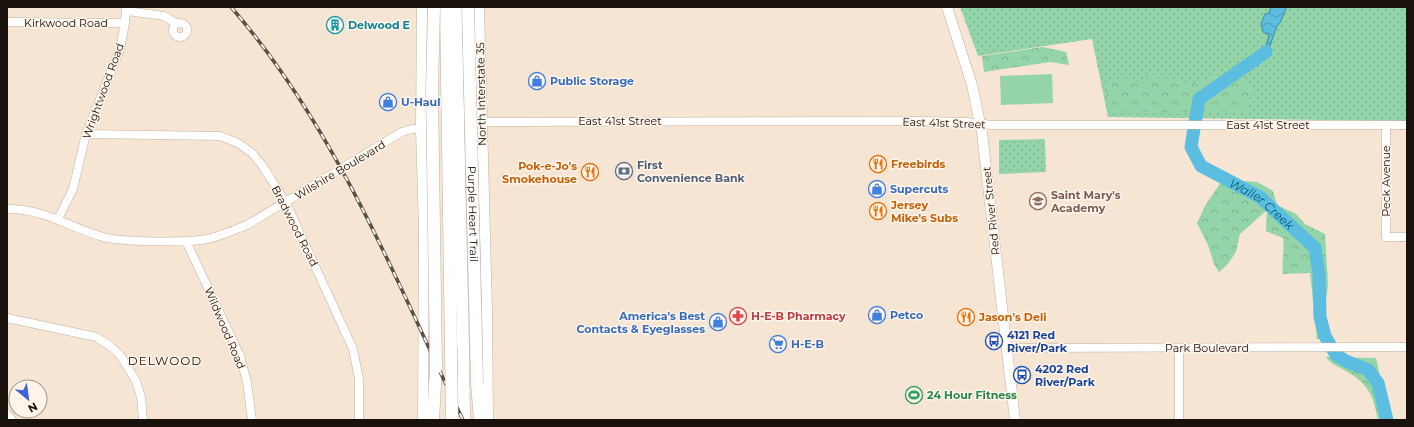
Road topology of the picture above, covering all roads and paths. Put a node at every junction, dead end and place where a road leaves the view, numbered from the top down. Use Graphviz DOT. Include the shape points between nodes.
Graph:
graph roads {
  1 [pos="422,7"];
  2 [pos="434,7"];
  3 [pos="446,7"];
  4 [pos="456,7"];
  5 [pos="468,7"];
  6 [pos="479,7"];
  7 [pos="947,7"];
  8 [pos="127,9"];
  9 [pos="7,22"];
  10 [pos="125,23"];
  11 [pos="177,24"];
  12 [pos="479,46"];
  13 [pos="481,122"];
  14 [pos="980,124"];
  15 [pos="1386,125"];
  16 [pos="1407,125"];
  17 [pos="421,129"];
  18 [pos="86,134"];
  19 [pos="460,188"];
  20 [pos="286,203"];
  21 [pos="7,209"];
  22 [pos="454,214"];
  23 [pos="58,219"];
  24 [pos="485,229"];
  25 [pos="424,230"];
  26 [pos="1407,236"];
  27 [pos="186,241"];
  28 [pos="486,262"];
  29 [pos="423,271"];
  30 [pos="487,278"];
  31 [pos="487,310"];
  32 [pos="424,311"];
  33 [pos="7,318"];
  34 [pos="1407,347"];
  35 [pos="1006,348"];
  36 [pos="1179,348"];
  37 [pos="436,367"];
  38 [pos="7,414"];
  39 [pos="12,420"];
  40 [pos="143,420"];
  41 [pos="252,420"];
  42 [pos="359,420"];
  43 [pos="423,420"];
  44 [pos="432,420"];
  45 [pos="438,420"];
  46 [pos="452,420"];
  47 [pos="464,420"];
  48 [pos="478,420"];
  49 [pos="488,420"];
  50 [pos="1015,420"];
  51 [pos="1179,420"];
  1 -- 17 [label="main road"];
  2 -- 37 [label="highway, bridge" via="432,90"];
  3 -- 22 [label="highway, Purple Heart Trail"];
  4 -- 19 [label="highway, Purple Heart Trail"];
  5 -- 48 [label="highway, Purple Heart Trail, bridge"];
  6 -- 12 [label="main road, North Interstate 35"];
  7 -- 14 [label="main road, Red River Street" via="972,85"];
  8 -- 10 [label="street, Wrightwood Road"];
  8 -- 11 [label="street" via="164,16"];
  9 -- 10 [label="street, Kirkwood Road"];
  10 -- 18 [label="street, Wrightwood Road" via="120,49"];
  12 -- 13 [label="main road, North Interstate 35"];
  12 -- 19 [label="highway" via="465,129"];
  13 -- 14 [label="street, East 41st Street" via="905,121"];
  13 -- 24 [label="main road, North Interstate 35"];
  14 -- 15 [label="street, East 41st Street"];
  14 -- 35 [label="main road, Red River Street"];
  15 -- 16 [label="street, East 41st Street"];
  15 -- 26 [label="street, Peck Avenue" via="1386,236"];
  17 -- 20 [label="street, Wilshire Boulevard" via="402,132"];
  17 -- 25 [label="main road"];
  18 -- 20 [label="street, Bradwood Road" via="220,136 252,152"];
  18 -- 23 [label="street, Wrightwood Road" via="73,189"];
  19 -- 22 [label="highway, Purple Heart Trail"];
  20 -- 27 [label="street, Wilshire Boulevard" via="247,225 222,235"];
  20 -- 42 [label="street, Bradwood Road" via="353,349 359,379"];
  21 -- 23 [label="street, Wilshire Boulevard" via="43,214"];
  22 -- 46 [label="highway, Purple Heart Trail, bridge"];
  22 -- 47 [label="highway, Purple Heart Trail, bridge"];
  23 -- 27 [label="street, Wilshire Boulevard" via="105,238"];
  24 -- 25 [label="main road" via="473,250 435,251 428,245"];
  24 -- 28 [label="main road, North Interstate 35"];
  25 -- 29 [label="main road"];
  27 -- 41 [label="street, Wildwood Road" via="240,356 248,382"];
  28 -- 29 [label="street" via="432,263"];
  28 -- 30 [label="main road, North Interstate 35"];
  29 -- 30 [label="street" via="432,279"];
  29 -- 32 [label="main road"];
  30 -- 31 [label="main road, North Interstate 35"];
  31 -- 32 [label="main road" via="472,294 439,294 431,300"];
  31 -- 49 [label="main road, North Interstate 35"];
  32 -- 43 [label="main road"];
  33 -- 40 [label="street" via="96,337 109,345 120,355 136,381 142,396"];
  34 -- 36 [label="street, Park Boulevard"];
  35 -- 36 [label="street, Park Boulevard"];
  35 -- 50 [label="main road, Red River Street"];
  36 -- 51 [label="street"];
  37 -- 44 [label="highway"];
  37 -- 45 [label="highway"];
  38 -- 39 [label="street"];
}
